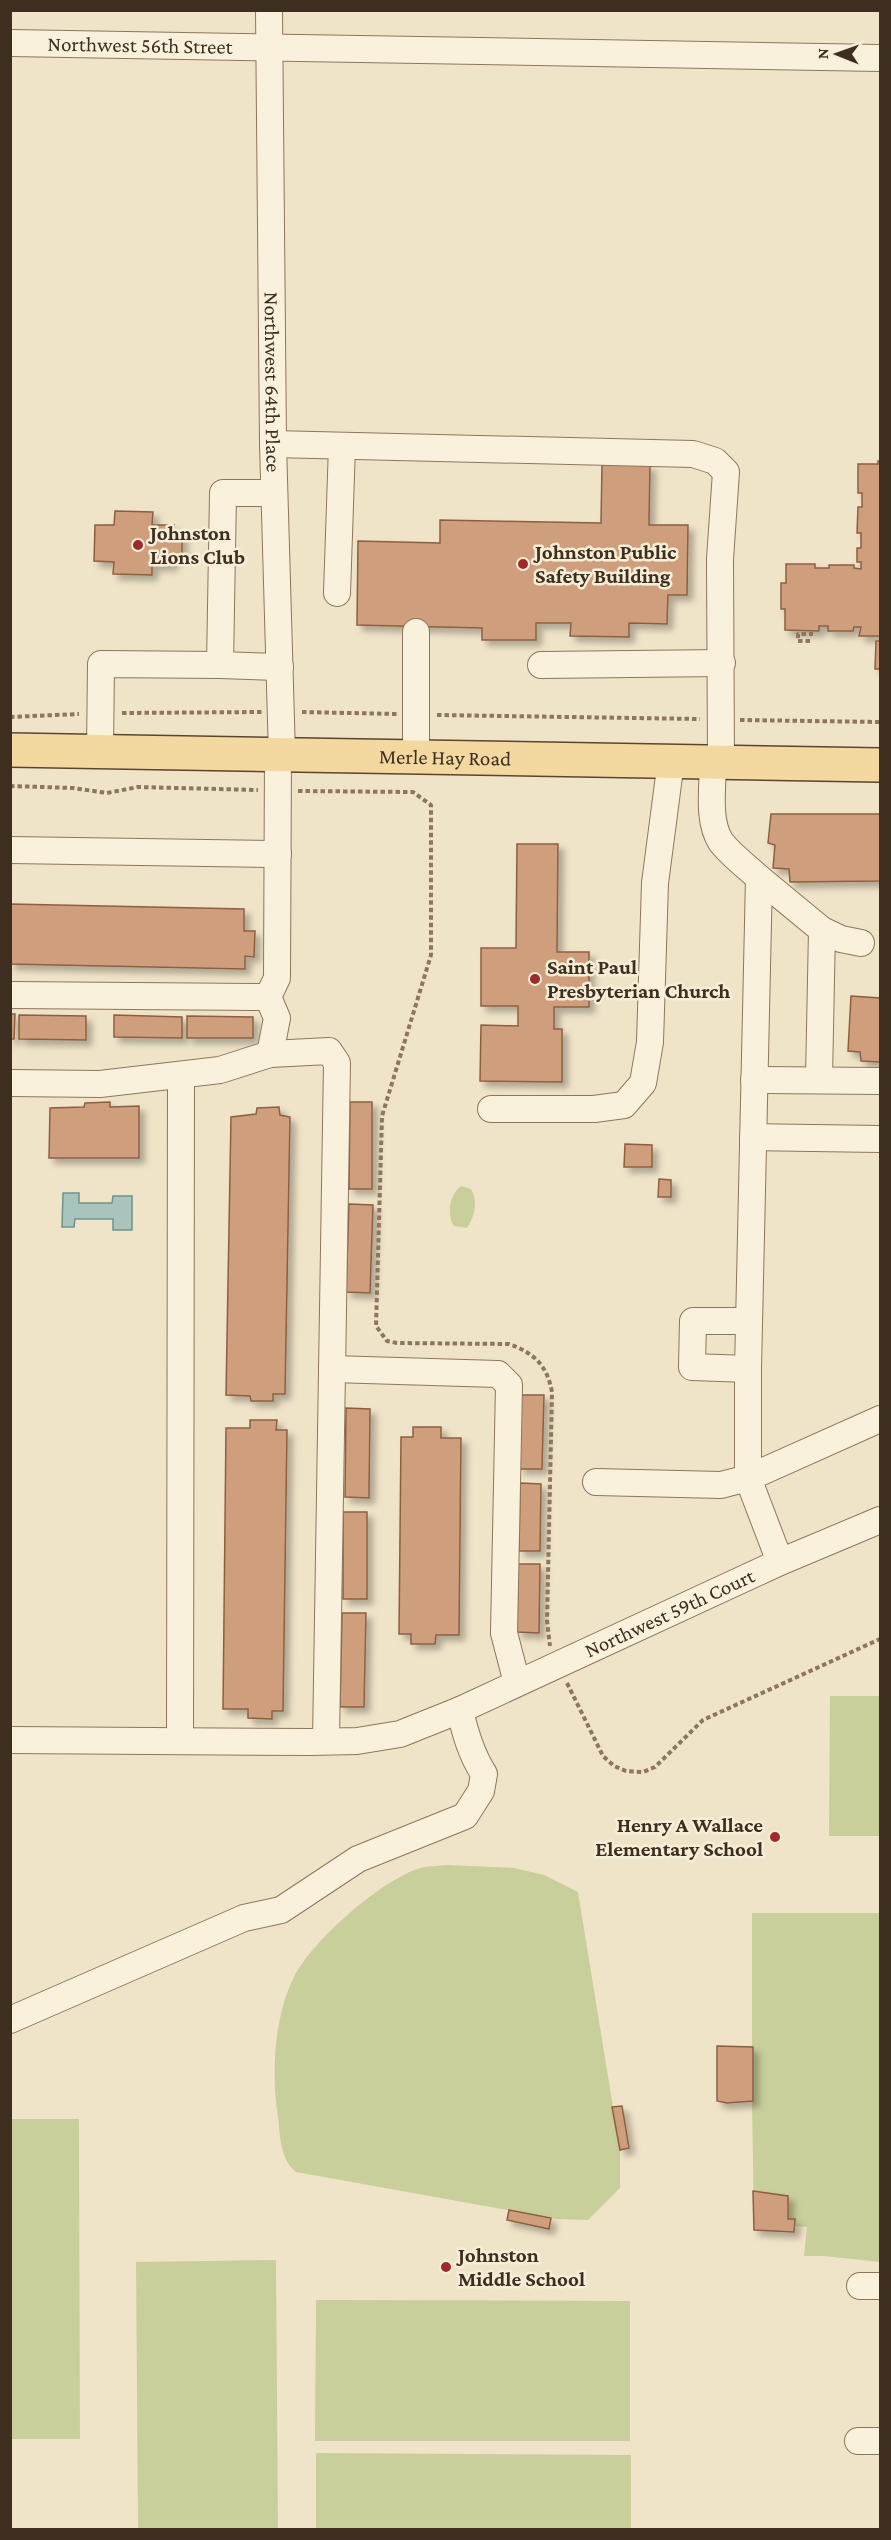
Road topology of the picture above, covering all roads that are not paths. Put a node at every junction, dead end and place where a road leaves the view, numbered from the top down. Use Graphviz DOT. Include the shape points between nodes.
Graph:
graph roads {
  1 [pos="269,10"];
  2 [pos="10,43"];
  3 [pos="269,46"];
  4 [pos="880,58"];
  5 [pos="273,444"];
  6 [pos="342,446"];
  7 [pos="274,493"];
  8 [pos="337,593"];
  9 [pos="416,632"];
  10 [pos="722,663"];
  11 [pos="220,665"];
  12 [pos="541,665"];
  13 [pos="280,667"];
  14 [pos="10,750"];
  15 [pos="100,752"];
  16 [pos="280,755"];
  17 [pos="416,757"];
  18 [pos="671,761"];
  19 [pos="717,762"];
  20 [pos="880,765"];
  21 [pos="10,850"];
  22 [pos="278,854"];
  23 [pos="759,878"];
  24 [pos="822,930"];
  25 [pos="861,943"];
  26 [pos="10,995"];
  27 [pos="268,997"];
  28 [pos="270,1054"];
  29 [pos="181,1075"];
  30 [pos="754,1080"];
  31 [pos="819,1080"];
  32 [pos="880,1081"];
  33 [pos="10,1083"];
  34 [pos="491,1109"];
  35 [pos="753,1137"];
  36 [pos="880,1139"];
  37 [pos="749,1321"];
  38 [pos="748,1369"];
  39 [pos="332,1370"];
  40 [pos="880,1419"];
  41 [pos="748,1478"];
  42 [pos="596,1482"];
  43 [pos="880,1520"];
  44 [pos="780,1563"];
  45 [pos="517,1683"];
  46 [pos="460,1710"];
  47 [pos="10,1740"];
  48 [pos="180,1741"];
  49 [pos="326,1741"];
  50 [pos="10,2020"];
  1 -- 3 [label="street, Northwest 64th Place"];
  2 -- 3 [label="street, Northwest 56th Street"];
  3 -- 4 [label="street, Northwest 56th Street"];
  3 -- 5 [label="street, Northwest 64th Place"];
  5 -- 6 [label="street"];
  5 -- 7 [label="street, Northwest 64th Place"];
  6 -- 8 [label="street"];
  6 -- 10 [label="street" via="693,454 715,461 726,472 720,560"];
  7 -- 11 [label="street" via="223,493"];
  7 -- 13 [label="street, Northwest 64th Place"];
  9 -- 17 [label="street"];
  10 -- 12 [label="street"];
  10 -- 19 [label="street"];
  11 -- 13 [label="street"];
  11 -- 15 [label="street" via="101,664"];
  13 -- 16 [label="street, Northwest 64th Place"];
  14 -- 15 [label="main road, Merle Hay Road"];
  15 -- 16 [label="main road, Merle Hay Road"];
  16 -- 17 [label="main road, Merle Hay Road"];
  16 -- 22 [label="street, Northwest 64th Place"];
  17 -- 18 [label="main road, Merle Hay Road"];
  18 -- 19 [label="main road, Merle Hay Road"];
  18 -- 34 [label="street" via="655,883 650,1042 644,1083 624,1106"];
  19 -- 20 [label="main road, Merle Hay Road"];
  19 -- 23 [label="street" via="713,813 716,830 721,841"];
  21 -- 22 [label="street"];
  22 -- 27 [label="street, Northwest 64th Place" via="277,978"];
  23 -- 24 [label="street"];
  23 -- 30 [label="street"];
  24 -- 25 [label="street"];
  24 -- 31 [label="street"];
  26 -- 27 [label="street"];
  27 -- 28 [label="street" via="277,1018"];
  28 -- 29 [label="street" via="220,1070"];
  28 -- 39 [label="street" via="328,1051 337,1063"];
  29 -- 33 [label="street" via="100,1084"];
  29 -- 48 [label="street"];
  30 -- 31 [label="street"];
  30 -- 35 [label="street"];
  31 -- 32 [label="street"];
  35 -- 36 [label="street"];
  35 -- 37 [label="street"];
  37 -- 38 [label="street"];
  37 -- 38 [label="street" via="693,1321 692,1367"];
  38 -- 41 [label="street"];
  39 -- 45 [label="street" via="498,1374 509,1385 504,1633"];
  39 -- 49 [label="street"];
  40 -- 41 [label="street"];
  41 -- 42 [label="street" via="721,1485"];
  41 -- 44 [label="street"];
  43 -- 44 [label="street, Northwest 59th Court"];
  44 -- 45 [label="street, Northwest 59th Court"];
  45 -- 46 [label="street, Northwest 59th Court"];
  46 -- 49 [label="street, Northwest 59th Court" via="400,1734"];
  46 -- 50 [label="street" via="475,1760 486,1775 465,1816 358,1859 281,1910 244,1918"];
  47 -- 48 [label="street, Northwest 59th Court"];
  48 -- 49 [label="street, Northwest 59th Court"];
}
